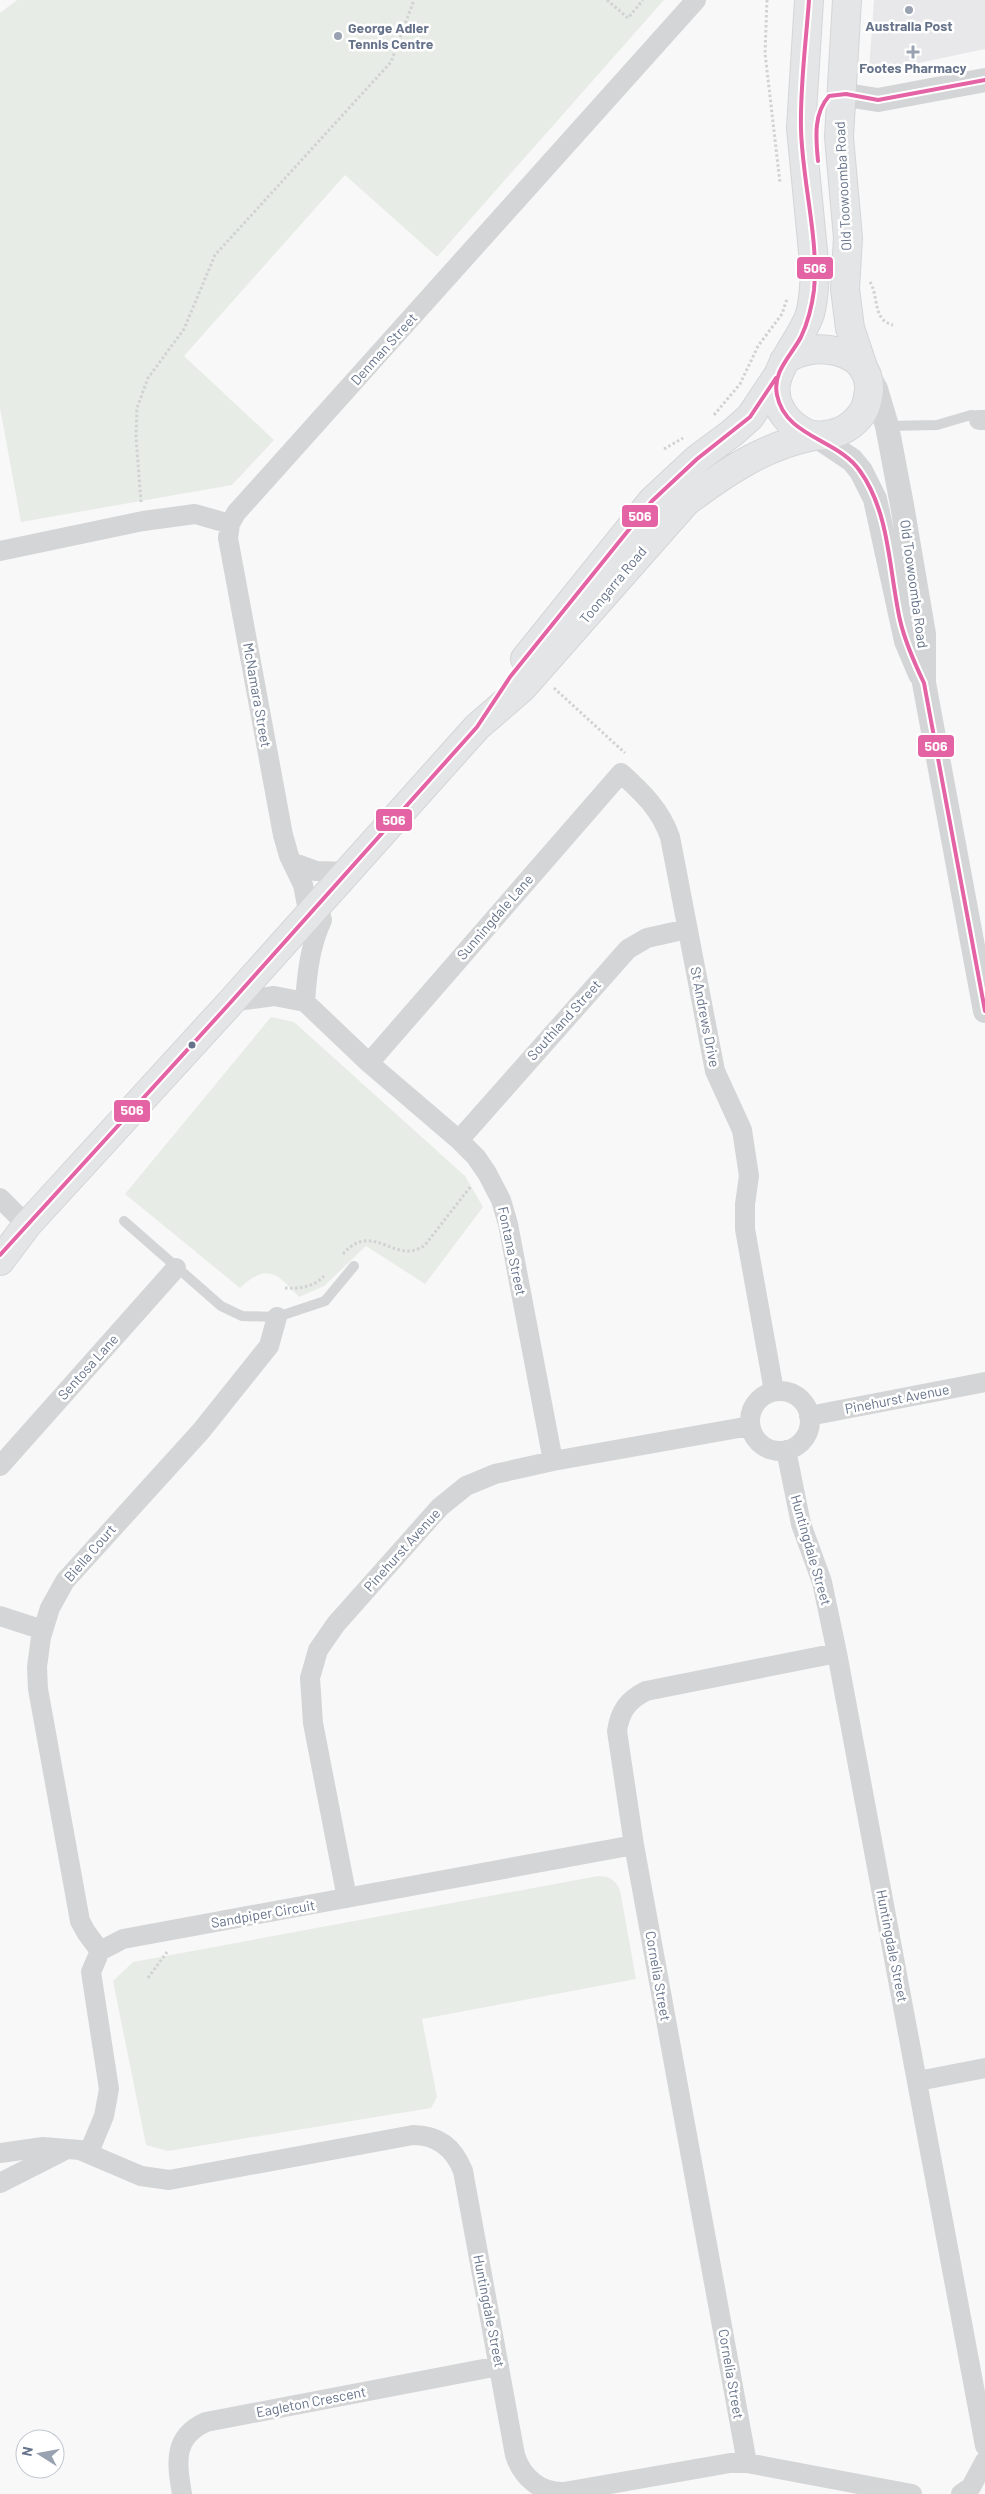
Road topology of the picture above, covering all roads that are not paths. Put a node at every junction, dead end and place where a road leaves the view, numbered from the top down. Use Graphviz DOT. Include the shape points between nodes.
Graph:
graph roads {
  1 [pos="696,0"];
  2 [pos="847,0"];
  3 [pos="805,4"];
  4 [pos="985,80"];
  5 [pos="840,94"];
  6 [pos="878,100"];
  7 [pos="839,137"];
  8 [pos="815,272"];
  9 [pos="780,370"];
  10 [pos="864,370"];
  11 [pos="983,419"];
  12 [pos="887,426"];
  13 [pos="815,436"];
  14 [pos="230,524"];
  15 [pos="0,551"];
  16 [pos="924,683"];
  17 [pos="477,727"];
  18 [pos="621,773"];
  19 [pos="294,863"];
  20 [pos="348,872"];
  21 [pos="314,910"];
  22 [pos="687,929"];
  23 [pos="231,1002"];
  24 [pos="305,1002"];
  25 [pos="985,1011"];
  26 [pos="369,1063"];
  27 [pos="460,1140"];
  28 [pos="0,1198"];
  29 [pos="124,1221"];
  30 [pos="27,1225"];
  31 [pos="2,1255"];
  32 [pos="354,1266"];
  33 [pos="176,1268"];
  34 [pos="277,1317"];
  35 [pos="985,1382"];
  36 [pos="774,1391"];
  37 [pos="809,1416"];
  38 [pos="750,1426"];
  39 [pos="786,1450"];
  40 [pos="553,1461"];
  41 [pos="0,1466"];
  42 [pos="0,1616"];
  43 [pos="43,1630"];
  44 [pos="837,1653"];
  45 [pos="634,1845"];
  46 [pos="347,1898"];
  47 [pos="100,1951"];
  48 [pos="985,2068"];
  49 [pos="918,2081"];
  50 [pos="65,2150"];
  51 [pos="89,2152"];
  52 [pos="0,2153"];
  53 [pos="0,2184"];
  54 [pos="499,2366"];
  55 [pos="985,2446"];
  56 [pos="985,2461"];
  57 [pos="747,2463"];
  58 [pos="543,2492"];
  59 [pos="971,2492"];
  60 [pos="182,2494"];
  61 [pos="912,2494"];
  1 -- 14 [label="street, Denman Street" via="236,513"];
  2 -- 5 [label="main road, Old Toowoomba Road"];
  3 -- 8 [label="main road" via="801,128"];
  4 -- 6 [label="street"];
  5 -- 6 [label="street"];
  5 -- 7 [label="main road, Old Toowoomba Road"];
  5 -- 8 [label="main road" via="825,99 820,107 817,127 826,237"];
  6 -- 7 [label="street" via="854,117"];
  7 -- 10 [label="main road, Old Toowoomba Road" via="848,238 846,306"];
  8 -- 9 [label="main road" via="810,313"];
  9 -- 10 [label="main road" via="801,353 826,349 849,356"];
  9 -- 13 [label="main road" via="777,399 783,415 797,428"];
  9 -- 17 [label="main road, Toongarra Road" via="750,417 697,459 652,501 510,677"];
  10 -- 12 [label="street, Old Toowoomba Road" via="876,389"];
  10 -- 13 [label="main road" via="869,386 864,410 844,430"];
  11 -- 12 [label="lane" via="971,415 937,425"];
  12 -- 16 [label="street, Old Toowoomba Road" via="924,634"];
  13 -- 16 [label="street, Old Toowoomba Road" via="852,460 875,499 906,641"];
  13 -- 17 [label="main road, Toongarra Road" via="765,452 686,502 522,688"];
  14 -- 15 [label="street" via="195,514 143,521"];
  14 -- 19 [label="street, McNamara Street" via="228,538 283,835"];
  16 -- 25 [label="street, Old Toowoomba Road"];
  17 -- 20 [label="main road, Toongarra Road"];
  18 -- 22 [label="street, St Andrews Drive" via="650,799 663,818 670,837"];
  18 -- 26 [label="street, Sunningdale Lane"];
  19 -- 20 [label="street" via="316,871"];
  19 -- 21 [label="street, McNamara Street"];
  20 -- 21 [label="main road, Toongarra Road"];
  21 -- 23 [label="main road, Toongarra Road"];
  21 -- 24 [label="street" via="322,920 306,971"];
  22 -- 27 [label="street, Southland Street" via="647,938 628,949"];
  22 -- 36 [label="street, St Andrews Drive" via="715,1071 739,1118 748,1162 745,1229"];
  23 -- 24 [label="street" via="274,996"];
  23 -- 30 [label="main road, Toongarra Road"];
  24 -- 26 [label="street, Fontana Street"];
  26 -- 27 [label="street, Fontana Street"];
  27 -- 40 [label="street, Fontana Street" via="488,1173 508,1224"];
  28 -- 30 [label="street"];
  29 -- 33 [label="lane"];
  30 -- 31 [label="main road, Toongarra Road"];
  32 -- 34 [label="lane" via="325,1301"];
  33 -- 34 [label="lane" via="220,1306 242,1316"];
  33 -- 41 [label="street, Sentosa Lane"];
  34 -- 43 [label="street, Biella Court" via="269,1346 201,1431 70,1574 57,1595"];
  35 -- 37 [label="street, Pinehurst Avenue"];
  36 -- 37 [label="street" via="784,1391 800,1399"];
  36 -- 38 [label="street" via="758,1400 750,1417"];
  37 -- 39 [label="street" via="802,1441"];
  38 -- 39 [label="street" via="767,1448"];
  38 -- 40 [label="street, Pinehurst Avenue"];
  39 -- 44 [label="street, Huntingdale Street" via="801,1524 822,1582"];
  40 -- 46 [label="street, Pinehurst Avenue" via="480,1478 452,1495 336,1624 318,1650 310,1678 313,1723"];
  42 -- 43 [label="street"];
  43 -- 47 [label="street, Biella Court" via="37,1667 43,1716 80,1921"];
  44 -- 45 [label="street, Cornelia Street" via="654,1688 631,1700 621,1714 617,1731"];
  44 -- 49 [label="street, Huntingdale Street"];
  45 -- 46 [label="street, Sandpiper Circuit"];
  45 -- 57 [label="street, Cornelia Street"];
  46 -- 47 [label="street, Sandpiper Circuit" via="123,1939"];
  47 -- 51 [label="street" via="91,1977 109,2089 104,2116"];
  48 -- 49 [label="street"];
  49 -- 55 [label="street, Huntingdale Street"];
  50 -- 51 [label="street, Huntingdale Street"];
  50 -- 52 [label="street, Huntingdale Street" via="43,2147"];
  50 -- 53 [label="street"];
  51 -- 54 [label="street, Huntingdale Street" via="141,2176 169,2180 413,2135 424,2135 441,2142 454,2152 463,2171"];
  54 -- 58 [label="street, Huntingdale Street" via="518,2464 527,2478"];
  54 -- 60 [label="street, Eagleton Crescent" via="206,2422 188,2434 180,2450 177,2468"];
  56 -- 59 [label="street"];
  57 -- 58 [label="street, Huntingdale Street" via="714,2464 564,2492"];
  57 -- 61 [label="street, Huntingdale Street"];
}
